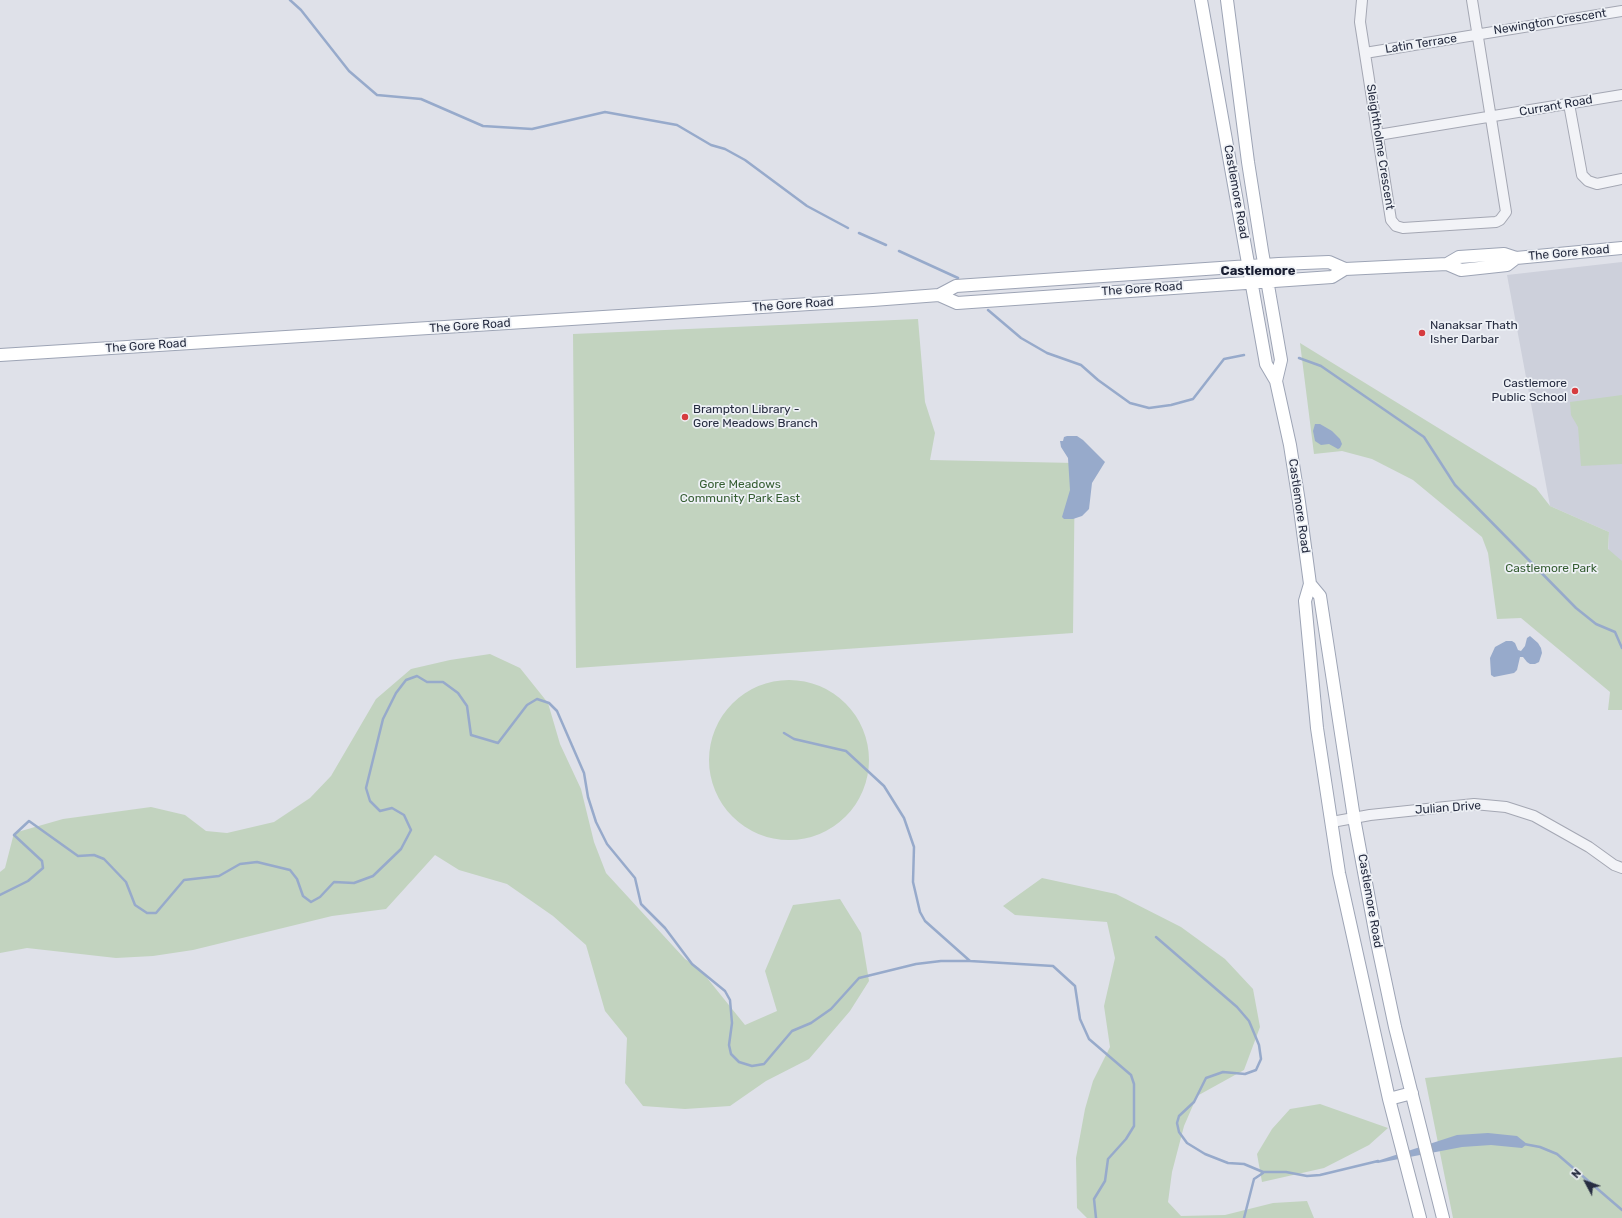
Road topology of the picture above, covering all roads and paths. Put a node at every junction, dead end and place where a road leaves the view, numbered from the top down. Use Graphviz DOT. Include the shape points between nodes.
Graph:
graph roads {
  1 [pos="1201,0"];
  2 [pos="1227,0"];
  3 [pos="1362,0"];
  4 [pos="1472,0"];
  5 [pos="1622,11"];
  6 [pos="1478,34"];
  7 [pos="1365,53"];
  8 [pos="1622,95"];
  9 [pos="1569,104"];
  10 [pos="1491,117"];
  11 [pos="1378,135"];
  12 [pos="1622,179"];
  13 [pos="1622,248"];
  14 [pos="1265,265"];
  15 [pos="1249,266"];
  16 [pos="1345,269"];
  17 [pos="1268,281"];
  18 [pos="1252,282"];
  19 [pos="1012,283"];
  20 [pos="939,296"];
  21 [pos="1013,299"];
  22 [pos="0,355"];
  23 [pos="1276,381"];
  24 [pos="1310,584"];
  25 [pos="1354,818"];
  26 [pos="1332,822"];
  27 [pos="1622,868"];
  28 [pos="1395,1027"];
  29 [pos="1374,1032"];
  30 [pos="1412,1093"];
  31 [pos="1389,1099"];
  32 [pos="1420,1218"];
  33 [pos="1444,1218"];
  1 -- 15 [label="main road, Castlemore Road"];
  2 -- 14 [label="main road, Castlemore Road" via="1248,162"];
  3 -- 7 [label="street, Sleightholme Crescent" via="1360,22"];
  4 -- 6 [label="street, Sleightholme Crescent"];
  5 -- 6 [label="street, Newington Crescent"];
  6 -- 7 [label="street, Latin Terrace"];
  6 -- 10 [label="street, Sleightholme Crescent"];
  7 -- 11 [label="street, Sleightholme Crescent"];
  8 -- 9 [label="street, Currant Road"];
  9 -- 10 [label="street, Currant Road"];
  9 -- 12 [label="street" via="1582,175 1588,181 1597,184"];
  10 -- 11 [label="street, Currant Road"];
  10 -- 11 [label="street, Sleightholme Crescent" via="1506,205 1506,212 1496,222 1403,228 1396,226 1391,220"];
  13 -- 16 [label="main road, The Gore Road" via="1516,258 1504,254 1459,257 1447,264"];
  14 -- 15 [label="main road, The Gore Road"];
  14 -- 16 [label="main road, The Gore Road" via="1329,262"];
  14 -- 17 [label="main road, Castlemore Road"];
  15 -- 18 [label="main road, Castlemore Road"];
  15 -- 19 [label="main road, The Gore Road"];
  16 -- 17 [label="main road, The Gore Road" via="1332,277"];
  17 -- 18 [label="main road, The Gore Road"];
  17 -- 23 [label="main road, Castlemore Road" via="1281,360"];
  18 -- 21 [label="main road, The Gore Road"];
  18 -- 23 [label="main road, Castlemore Road" via="1266,364"];
  19 -- 20 [label="main road, The Gore Road" via="956,286"];
  19 -- 21 [label="main road"];
  20 -- 21 [label="main road, The Gore Road" via="957,303"];
  20 -- 22 [label="main road, The Gore Road"];
  23 -- 24 [label="main road, Castlemore Road" via="1291,451"];
  24 -- 25 [label="main road, Castlemore Road" via="1320,596"];
  24 -- 26 [label="main road, Castlemore Road" via="1305,601 1317,728"];
  25 -- 26 [label="street, Julian Drive"];
  25 -- 27 [label="street, Julian Drive" via="1474,804 1506,807 1534,816"];
  25 -- 28 [label="main road, Castlemore Road"];
  26 -- 29 [label="main road, Castlemore Road" via="1339,873"];
  28 -- 29 [label="main road"];
  28 -- 30 [label="main road, Castlemore Road"];
  29 -- 31 [label="main road, Castlemore Road"];
  30 -- 31 [label="main road"];
  30 -- 33 [label="main road, Castlemore Road"];
  31 -- 32 [label="main road, Castlemore Road"];
}
